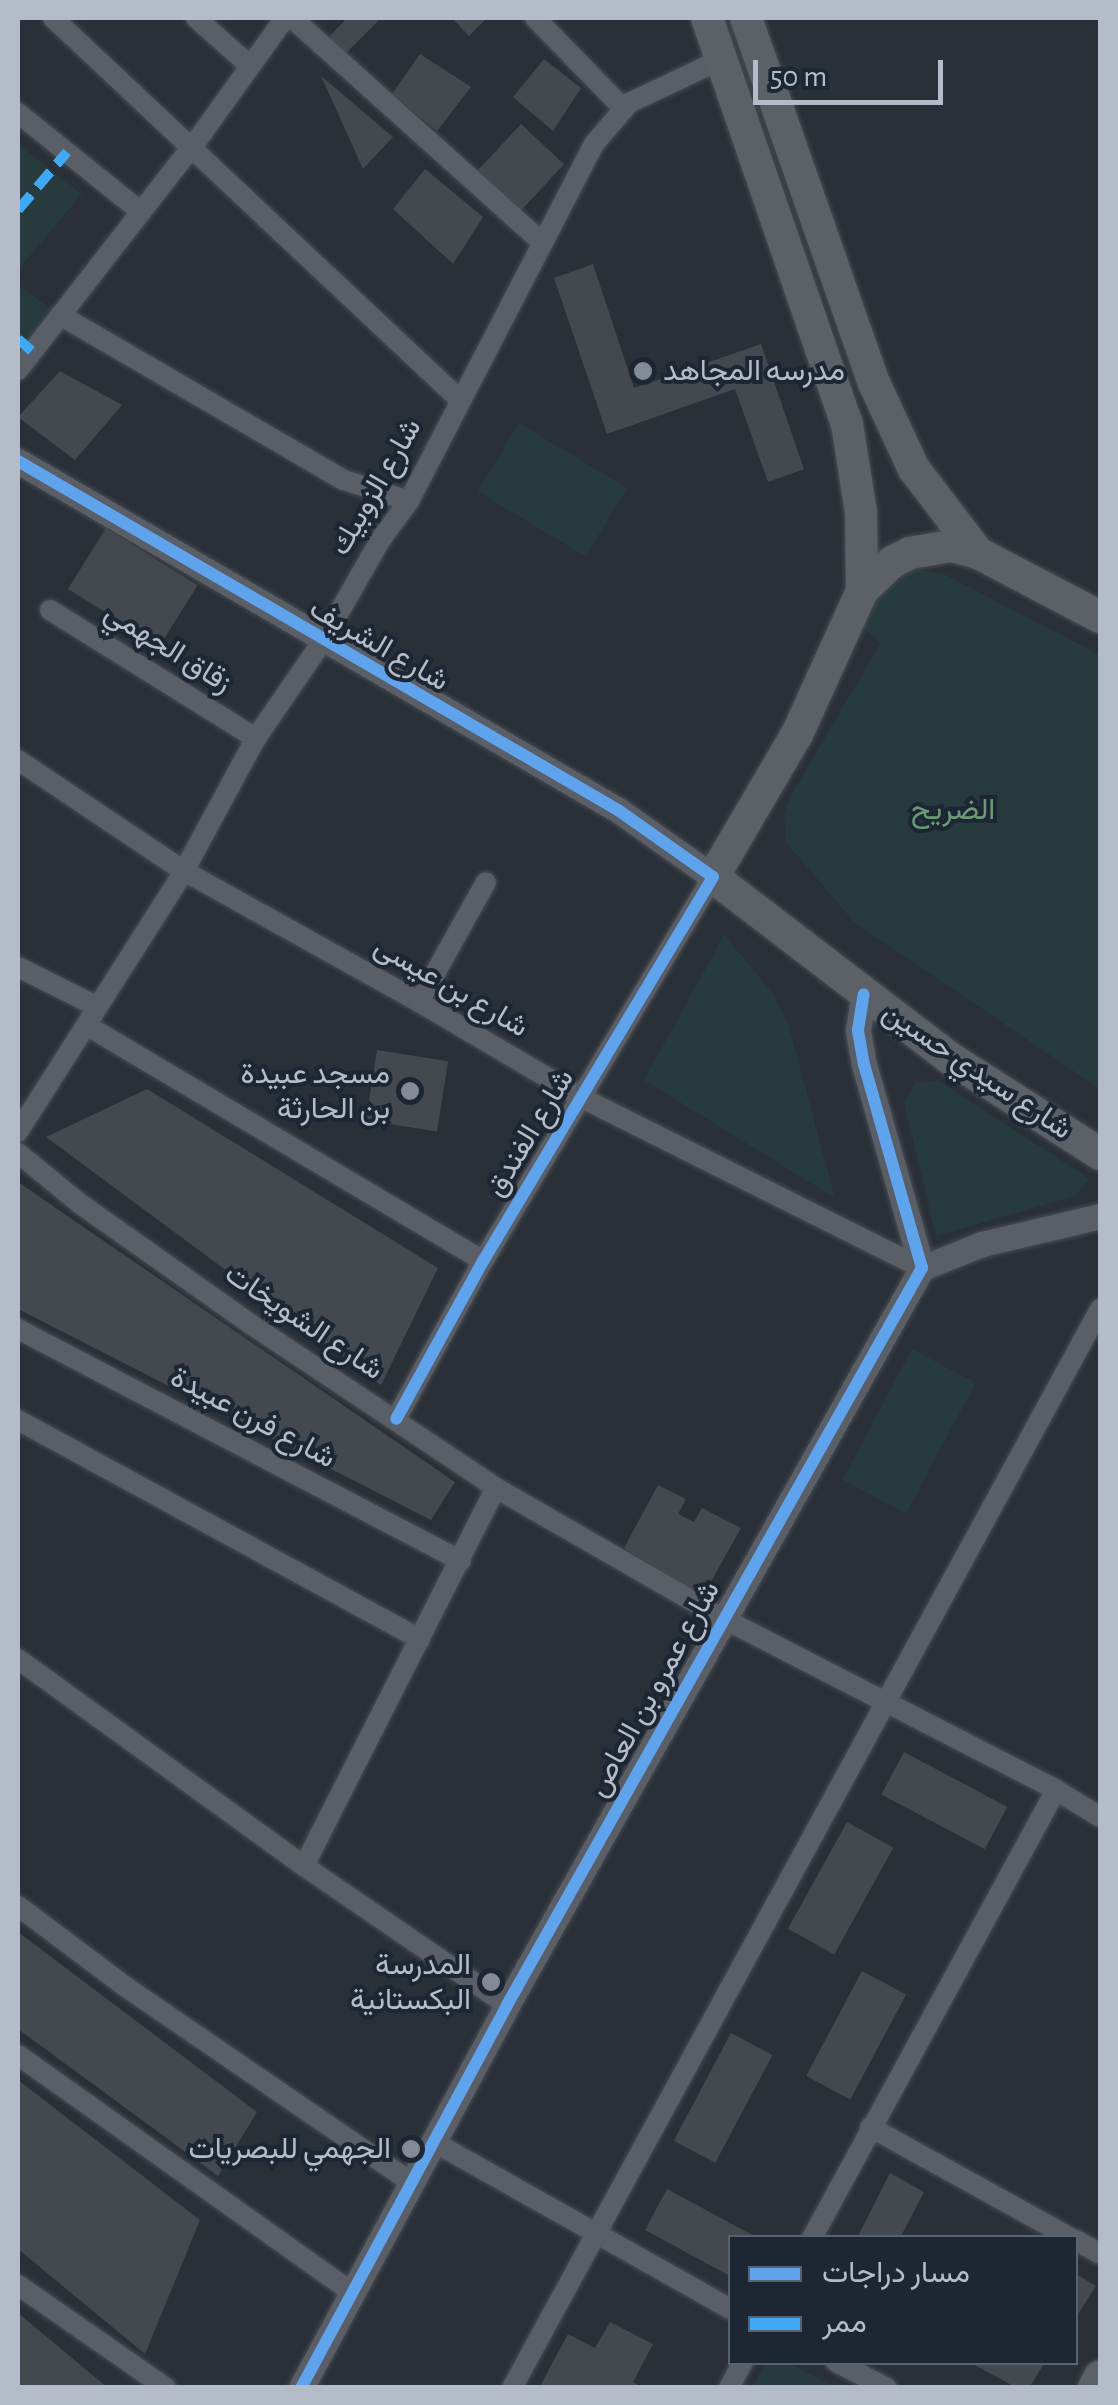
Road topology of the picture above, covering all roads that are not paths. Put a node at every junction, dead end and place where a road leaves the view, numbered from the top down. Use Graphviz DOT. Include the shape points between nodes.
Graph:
graph roads {
  1 [pos="53,18"];
  2 [pos="196,18"];
  3 [pos="284,18"];
  4 [pos="292,18"];
  5 [pos="535,18"];
  6 [pos="707,18"];
  7 [pos="746,18"];
  8 [pos="718,61"];
  9 [pos="250,66"];
  10 [pos="624,108"];
  11 [pos="18,113"];
  12 [pos="192,146"];
  13 [pos="140,211"];
  14 [pos="542,242"];
  15 [pos="60,315"];
  16 [pos="18,370"];
  17 [pos="459,398"];
  18 [pos="18,462"];
  19 [pos="409,502"];
  20 [pos="978,554"];
  21 [pos="862,591"];
  22 [pos="50,610"];
  23 [pos="1100,617"];
  24 [pos="322,642"];
  25 [pos="256,738"];
  26 [pos="18,760"];
  27 [pos="184,871"];
  28 [pos="713,876"];
  29 [pos="486,882"];
  30 [pos="18,967"];
  31 [pos="864,994"];
  32 [pos="420,1002"];
  33 [pos="91,1016"];
  34 [pos="580,1097"];
  35 [pos="18,1132"];
  36 [pos="18,1153"];
  37 [pos="1100,1154"];
  38 [pos="1100,1216"];
  39 [pos="483,1262"];
  40 [pos="922,1268"];
  41 [pos="1100,1309"];
  42 [pos="18,1329"];
  43 [pos="396,1419"];
  44 [pos="18,1420"];
  45 [pos="496,1488"];
  46 [pos="461,1560"];
  47 [pos="722,1618"];
  48 [pos="420,1639"];
  49 [pos="18,1659"];
  50 [pos="885,1698"];
  51 [pos="1056,1790"];
  52 [pos="1100,1817"];
  53 [pos="304,1866"];
  54 [pos="18,1906"];
  55 [pos="507,2004"];
  56 [pos="18,2055"];
  57 [pos="870,2127"];
  58 [pos="434,2142"];
  59 [pos="412,2182"];
  60 [pos="593,2233"];
  61 [pos="814,2235"];
  62 [pos="1066,2235"];
  63 [pos="1078,2242"];
  64 [pos="1100,2254"];
  65 [pos="18,2285"];
  66 [pos="352,2292"];
  67 [pos="728,2307"];
  68 [pos="740,2365"];
  69 [pos="842,2365"];
  70 [pos="1100,2376"];
  71 [pos="166,2388"];
  72 [pos="300,2388"];
  73 [pos="512,2388"];
  74 [pos="729,2388"];
  75 [pos="887,2388"];
  76 [pos="1094,2388"];
  1 -- 12 [label="street"];
  2 -- 9 [label="street"];
  3 -- 9 [label="street"];
  4 -- 14 [label="street"];
  5 -- 10 [label="street"];
  6 -- 8 [label="main road"];
  7 -- 20 [label="main road" via="874,383 914,469"];
  8 -- 10 [label="street, شارع الزوبيك"];
  8 -- 21 [label="main road" via="846,424 861,512"];
  9 -- 12 [label="street"];
  10 -- 14 [label="street, شارع الزوبيك" via="594,144"];
  11 -- 13 [label="street"];
  12 -- 13 [label="street"];
  12 -- 17 [label="street"];
  13 -- 15 [label="street"];
  14 -- 17 [label="street, شارع الزوبيك"];
  15 -- 16 [label="street"];
  15 -- 19 [label="street" via="344,480"];
  17 -- 19 [label="street, شارع الزوبيك"];
  18 -- 24 [label="street, شارع الشريف"];
  19 -- 24 [label="street, شارع الزوبيك"];
  20 -- 21 [label="main road" via="951,546 910,553"];
  20 -- 23 [label="main road"];
  21 -- 28 [label="main road" via="797,734"];
  22 -- 25 [label="street, زقاق الجهمي"];
  24 -- 25 [label="street, شارع الزوبيك"];
  24 -- 28 [label="street, شارع الشريف" via="618,810"];
  25 -- 27 [label="street, شارع الزوبيك"];
  26 -- 27 [label="street, شارع بن عيسى"];
  27 -- 32 [label="street, شارع بن عيسى"];
  27 -- 33 [label="street, شارع الزوبيك"];
  28 -- 31 [label="main road, شارع سيدي حسين"];
  28 -- 34 [label="street, شارع الفندق"];
  29 -- 32 [label="street"];
  30 -- 33 [label="street"];
  31 -- 37 [label="main road, شارع سيدي حسين"];
  31 -- 40 [label="street" via="858,1030 864,1065"];
  32 -- 34 [label="street, شارع بن عيسى"];
  33 -- 35 [label="street, شارع الزوبيك"];
  33 -- 39 [label="street"];
  34 -- 39 [label="street, شارع الفندق"];
  34 -- 40 [label="street, شارع بن عيسى"];
  36 -- 43 [label="street, شارع الشويخات" via="218,1302"];
  38 -- 40 [label="street" via="982,1244"];
  39 -- 43 [label="street, شارع الفندق"];
  40 -- 47 [label="street, شارع عمرو بن العاص"];
  41 -- 50 [label="street"];
  42 -- 46 [label="street, شارع فرن عبيدة"];
  43 -- 45 [label="street, شارع الشويخات"];
  44 -- 48 [label="street"];
  45 -- 46 [label="street"];
  45 -- 47 [label="street, شارع الشويخات"];
  46 -- 48 [label="street"];
  47 -- 50 [label="street, شارع الشويخات"];
  47 -- 55 [label="street, شارع عمرو بن العاص"];
  48 -- 53 [label="street"];
  49 -- 53 [label="street"];
  50 -- 51 [label="street, شارع الشويخات"];
  50 -- 60 [label="street"];
  51 -- 52 [label="street, شارع الشويخات"];
  51 -- 57 [label="street"];
  53 -- 55 [label="street"];
  54 -- 59 [label="street"];
  55 -- 58 [label="street, شارع عمرو بن العاص"];
  56 -- 66 [label="street"];
  57 -- 61 [label="street"];
  57 -- 62 [label="street"];
  58 -- 59 [label="street, شارع عمرو بن العاص"];
  58 -- 60 [label="street"];
  59 -- 66 [label="street, شارع عمرو بن العاص"];
  60 -- 67 [label="street"];
  60 -- 73 [label="street"];
  63 -- 64 [label="street"];
  65 -- 71 [label="street"];
  66 -- 72 [label="street, شارع عمرو بن العاص"];
  68 -- 74 [label="street"];
  69 -- 75 [label="street"];
  70 -- 76 [label="main road"];
}
